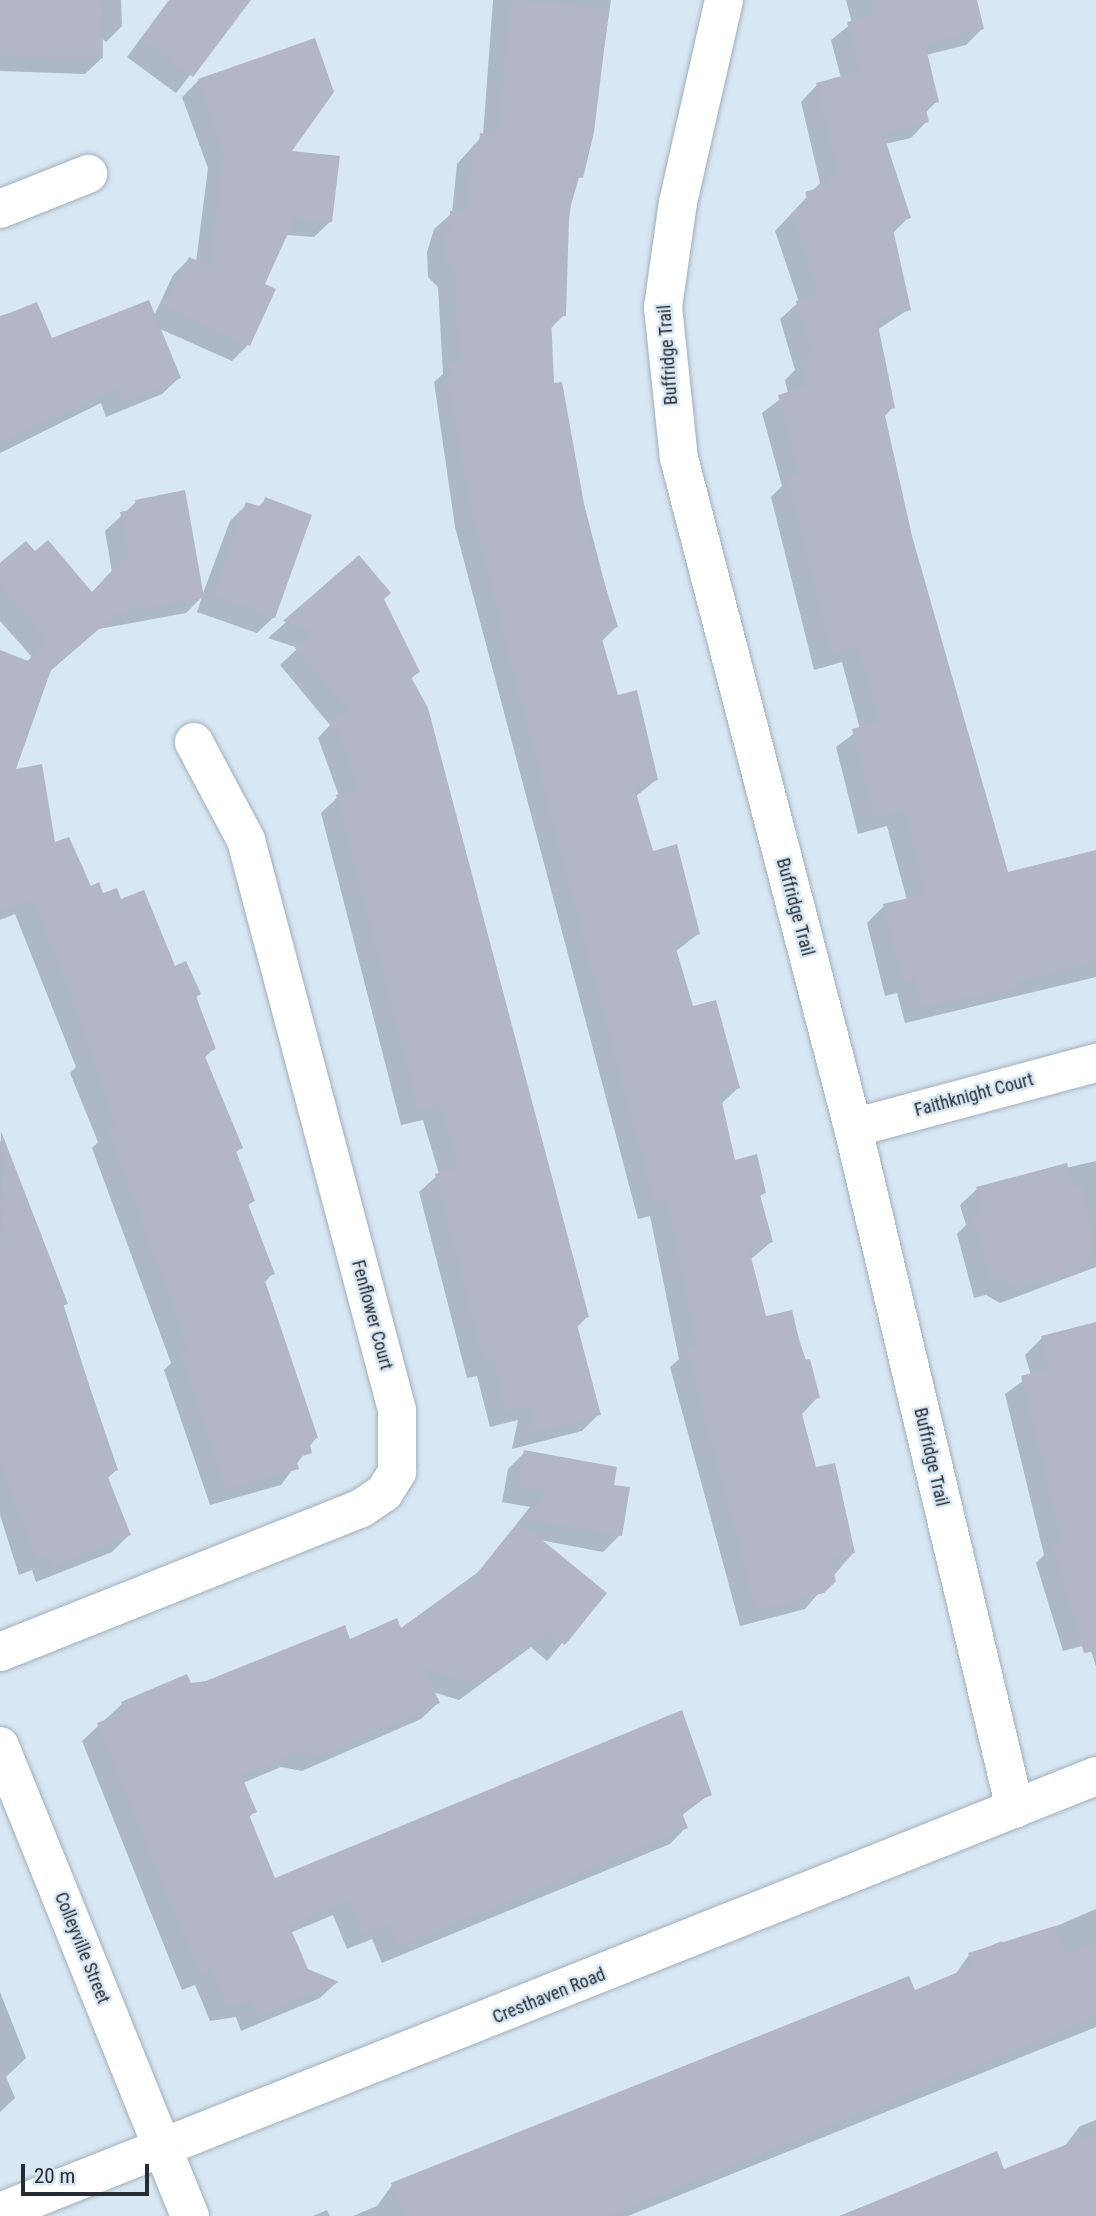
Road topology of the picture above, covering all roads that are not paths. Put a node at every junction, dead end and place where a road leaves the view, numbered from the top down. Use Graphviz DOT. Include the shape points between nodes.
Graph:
graph roads {
  1 [pos="724,0"];
  2 [pos="88,174"];
  3 [pos="0,209"];
  4 [pos="194,742"];
  5 [pos="1096,1063"];
  6 [pos="853,1128"];
  7 [pos="0,1652"];
  8 [pos="0,1746"];
  9 [pos="1096,1776"];
  10 [pos="1014,1809"];
  11 [pos="164,2150"];
  12 [pos="0,2212"];
  13 [pos="190,2216"];
  1 -- 6 [label="street, Buffridge Trail" via="678,202 663,307 667,381 679,458"];
  2 -- 3 [label="street"];
  4 -- 7 [label="street, Fenflower Court" via="246,840 397,1410 397,1472 384,1493 360,1509"];
  5 -- 6 [label="street, Faithknight Court"];
  6 -- 10 [label="street, Buffridge Trail"];
  8 -- 11 [label="street, Colleyville Street"];
  9 -- 10 [label="street, Cresthaven Road"];
  10 -- 11 [label="street, Cresthaven Road"];
  11 -- 12 [label="street, Cresthaven Road"];
  11 -- 13 [label="street, Colleyville Street"];
}
